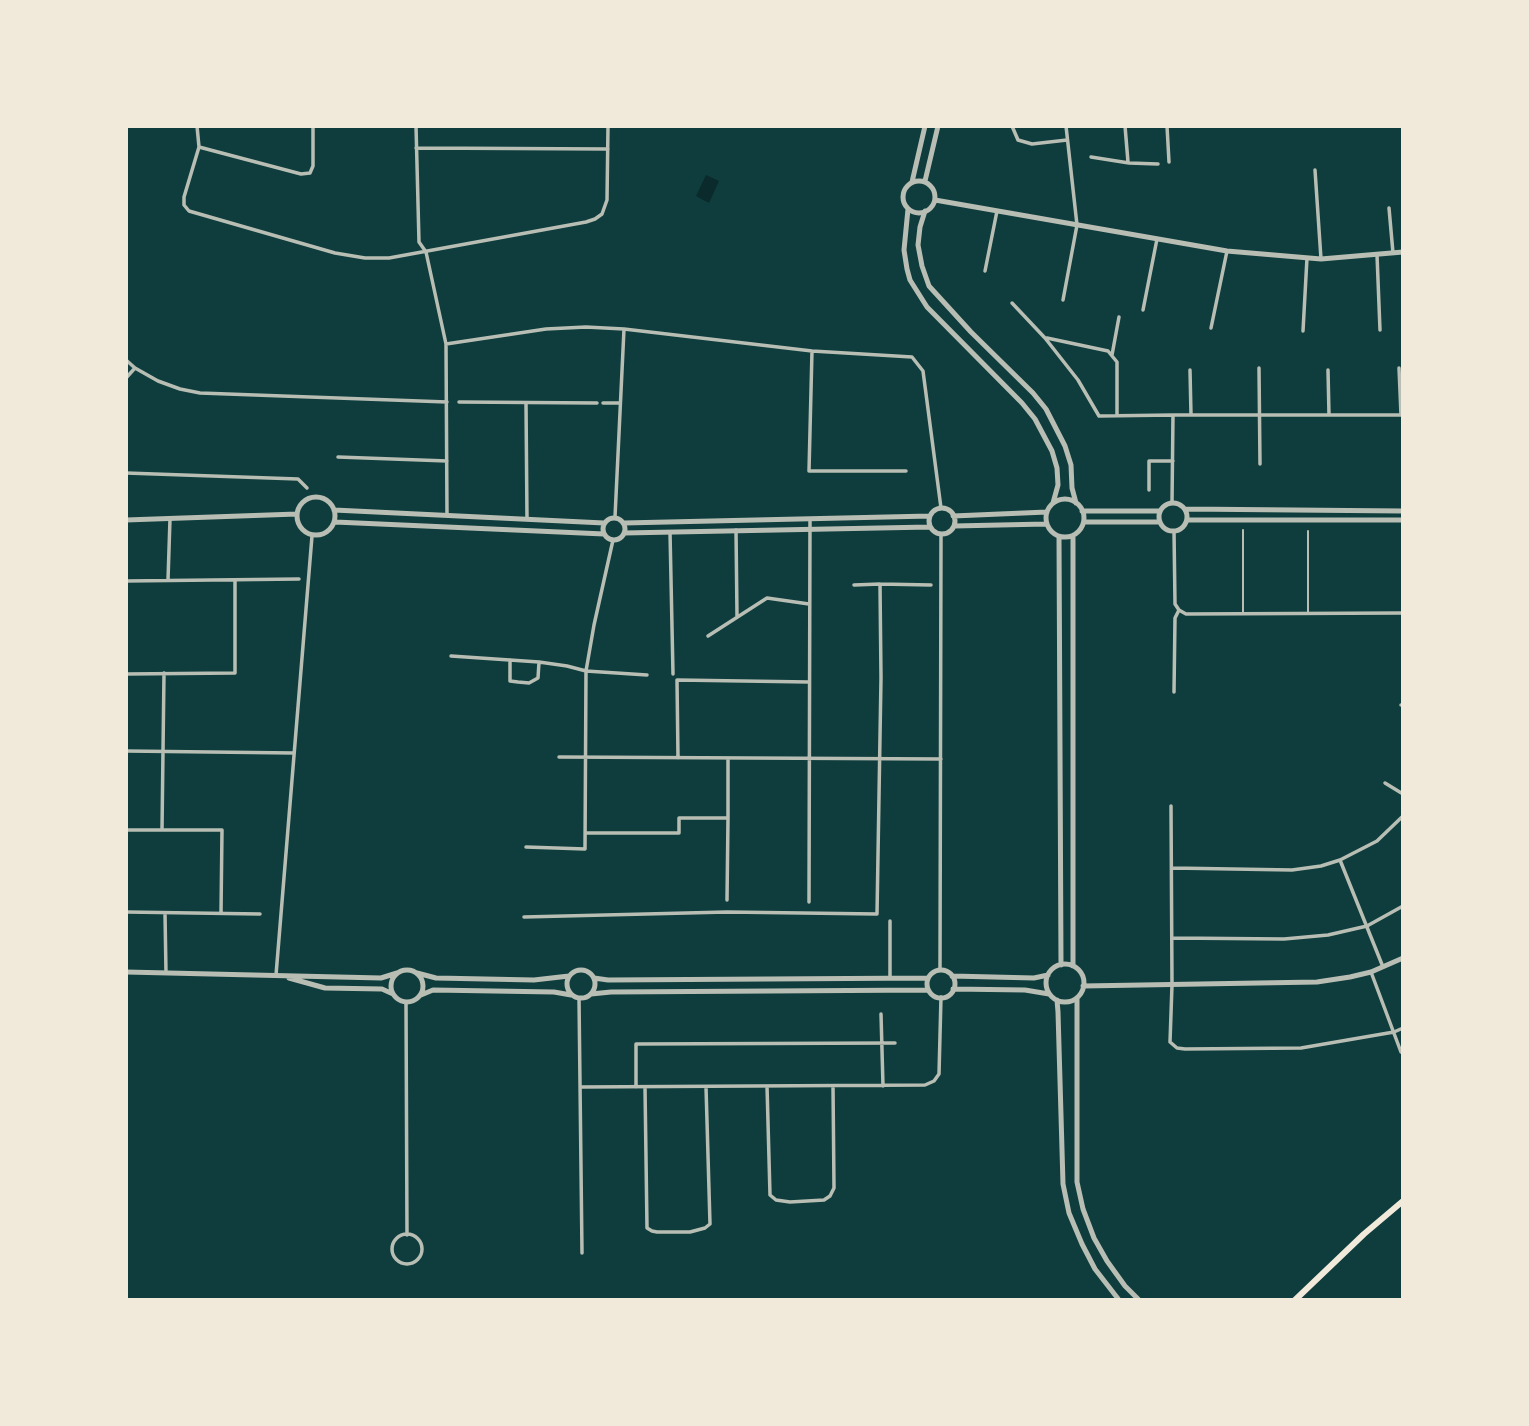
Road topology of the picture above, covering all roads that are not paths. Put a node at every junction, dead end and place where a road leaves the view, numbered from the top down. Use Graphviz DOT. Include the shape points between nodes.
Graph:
graph roads {
  1 [pos="197,126"];
  2 [pos="313,126"];
  3 [pos="416,126"];
  4 [pos="608,126"];
  5 [pos="925,126"];
  6 [pos="938,126"];
  7 [pos="1012,126"];
  8 [pos="1066,126"];
  9 [pos="1125,126"];
  10 [pos="1167,126"];
  11 [pos="1067,140"];
  12 [pos="198,147"];
  13 [pos="416,148"];
  14 [pos="608,149"];
  15 [pos="1091,157"];
  16 [pos="1169,162"];
  17 [pos="1129,163"];
  18 [pos="1158,164"];
  19 [pos="1315,170"];
  20 [pos="925,181"];
  21 [pos="912,182"];
  22 [pos="935,200"];
  23 [pos="1389,208"];
  24 [pos="908,209"];
  25 [pos="925,211"];
  26 [pos="997,211"];
  27 [pos="1077,225"];
  28 [pos="1157,239"];
  29 [pos="1227,251"];
  30 [pos="426,252"];
  31 [pos="1403,252"];
  32 [pos="1393,253"];
  33 [pos="1377,255"];
  34 [pos="1307,258"];
  35 [pos="1321,259"];
  36 [pos="985,271"];
  37 [pos="1063,300"];
  38 [pos="1012,303"];
  39 [pos="1143,310"];
  40 [pos="1119,317"];
  41 [pos="1211,328"];
  42 [pos="624,329"];
  43 [pos="1380,330"];
  44 [pos="1303,331"];
  45 [pos="1045,338"];
  46 [pos="446,344"];
  47 [pos="812,351"];
  48 [pos="1112,355"];
  49 [pos="126,360"];
  50 [pos="135,368"];
  51 [pos="1259,368"];
  52 [pos="1399,369"];
  53 [pos="1190,370"];
  54 [pos="1328,370"];
  55 [pos="126,378"];
  56 [pos="447,402"];
  57 [pos="459,402"];
  58 [pos="526,402"];
  59 [pos="597,403"];
  60 [pos="603,403"];
  61 [pos="619,403"];
  62 [pos="1117,415"];
  63 [pos="1173,415"];
  64 [pos="1191,415"];
  65 [pos="1260,415"];
  66 [pos="1329,415"];
  67 [pos="1402,415"];
  68 [pos="338,457"];
  69 [pos="447,461"];
  70 [pos="1173,461"];
  71 [pos="1260,464"];
  72 [pos="906,471"];
  73 [pos="126,473"];
  74 [pos="307,488"];
  75 [pos="1149,490"];
  76 [pos="1053,503"];
  77 [pos="1076,503"];
  78 [pos="1172,503"];
  79 [pos="941,508"];
  80 [pos="1185,509"];
  81 [pos="334,510"];
  82 [pos="1082,511"];
  83 [pos="1160,511"];
  84 [pos="1403,511"];
  85 [pos="1046,512"];
  86 [pos="296,514"];
  87 [pos="447,516"];
  88 [pos="930,516"];
  89 [pos="953,516"];
  90 [pos="615,517"];
  91 [pos="170,519"];
  92 [pos="527,519"];
  93 [pos="126,520"];
  94 [pos="810,520"];
  95 [pos="1187,520"];
  96 [pos="1403,520"];
  97 [pos="335,522"];
  98 [pos="1084,522"];
  99 [pos="1160,522"];
  100 [pos="604,523"];
  101 [pos="624,523"];
  102 [pos="1046,524"];
  103 [pos="954,526"];
  104 [pos="930,527"];
  105 [pos="810,529"];
  106 [pos="736,530"];
  107 [pos="1243,530"];
  108 [pos="1174,531"];
  109 [pos="1308,531"];
  110 [pos="670,532"];
  111 [pos="624,533"];
  112 [pos="604,534"];
  113 [pos="941,534"];
  114 [pos="312,536"];
  115 [pos="1073,536"];
  116 [pos="1059,537"];
  117 [pos="613,540"];
  118 [pos="299,579"];
  119 [pos="169,580"];
  120 [pos="235,580"];
  121 [pos="126,581"];
  122 [pos="880,584"];
  123 [pos="854,585"];
  124 [pos="931,585"];
  125 [pos="810,604"];
  126 [pos="1179,610"];
  127 [pos="1308,613"];
  128 [pos="1403,613"];
  129 [pos="1243,614"];
  130 [pos="737,617"];
  131 [pos="708,636"];
  132 [pos="451,656"];
  133 [pos="510,660"];
  134 [pos="539,662"];
  135 [pos="586,671"];
  136 [pos="164,673"];
  137 [pos="126,674"];
  138 [pos="673,674"];
  139 [pos="647,675"];
  140 [pos="809,681"];
  141 [pos="1174,692"];
  142 [pos="126,751"];
  143 [pos="164,752"];
  144 [pos="294,753"];
  145 [pos="559,757"];
  146 [pos="586,757"];
  147 [pos="678,758"];
  148 [pos="728,758"];
  149 [pos="809,758"];
  150 [pos="880,759"];
  151 [pos="941,759"];
  152 [pos="1385,783"];
  153 [pos="1403,794"];
  154 [pos="1171,806"];
  155 [pos="1403,816"];
  156 [pos="728,818"];
  157 [pos="126,830"];
  158 [pos="162,830"];
  159 [pos="585,833"];
  160 [pos="526,846"];
  161 [pos="1340,860"];
  162 [pos="1171,868"];
  163 [pos="727,900"];
  164 [pos="809,902"];
  165 [pos="1403,906"];
  166 [pos="126,912"];
  167 [pos="165,913"];
  168 [pos="221,913"];
  169 [pos="260,914"];
  170 [pos="524,916"];
  171 [pos="890,921"];
  172 [pos="1367,926"];
  173 [pos="1172,938"];
  174 [pos="1403,958"];
  175 [pos="1061,965"];
  176 [pos="1073,966"];
  177 [pos="1383,967"];
  178 [pos="940,970"];
  179 [pos="126,972"];
  180 [pos="1371,972"];
  181 [pos="166,973"];
  182 [pos="397,973"];
  183 [pos="418,974"];
  184 [pos="276,975"];
  185 [pos="1048,975"];
  186 [pos="569,976"];
  187 [pos="952,976"];
  188 [pos="594,978"];
  189 [pos="890,978"];
  190 [pos="928,978"];
  191 [pos="1172,985"];
  192 [pos="1083,986"];
  193 [pos="953,989"];
  194 [pos="928,990"];
  195 [pos="393,994"];
  196 [pos="591,994"];
  197 [pos="1049,994"];
  198 [pos="421,995"];
  199 [pos="571,995"];
  200 [pos="941,997"];
  201 [pos="579,998"];
  202 [pos="1077,998"];
  203 [pos="1057,1000"];
  204 [pos="406,1002"];
  205 [pos="881,1014"];
  206 [pos="1403,1028"];
  207 [pos="1394,1032"];
  208 [pos="882,1043"];
  209 [pos="895,1043"];
  210 [pos="1401,1052"];
  211 [pos="767,1086"];
  212 [pos="833,1086"];
  213 [pos="883,1086"];
  214 [pos="581,1087"];
  215 [pos="636,1087"];
  216 [pos="645,1087"];
  217 [pos="706,1087"];
  218 [pos="1403,1200"];
  219 [pos="407,1235"];
  220 [pos="582,1253"];
  221 [pos="1119,1300"];
  222 [pos="1139,1300"];
  223 [pos="1295,1300"];
  1 -- 12 [label="street"];
  2 -- 12 [label="street" via="310,173"];
  3 -- 13 [label="street"];
  4 -- 14 [label="street"];
  5 -- 21 [label="street"];
  6 -- 20 [label="street"];
  7 -- 11 [label="street" via="1018,140 1032,144"];
  8 -- 11 [label="street"];
  9 -- 17 [label="street"];
  10 -- 16 [label="street"];
  11 -- 27 [label="street"];
  12 -- 30 [label="street" via="184,197 189,211 335,253 389,258"];
  13 -- 14 [label="street"];
  13 -- 30 [label="street" via="419,242"];
  14 -- 30 [label="street" via="607,200 595,219"];
  15 -- 17 [label="street"];
  17 -- 18 [label="street"];
  19 -- 35 [label="street"];
  20 -- 21 [label="street"];
  20 -- 22 [label="street"];
  21 -- 24 [label="street" via="903,192"];
  22 -- 25 [label="street"];
  22 -- 26 [label="street"];
  23 -- 32 [label="street"];
  24 -- 25 [label="street"];
  24 -- 76 [label="street" via="904,250 910,280 927,307 1035,419 1057,468"];
  25 -- 77 [label="street" via="918,245 929,286 1046,409 1065,446"];
  26 -- 27 [label="street"];
  26 -- 36 [label="street"];
  27 -- 28 [label="street"];
  27 -- 37 [label="street"];
  28 -- 29 [label="street"];
  28 -- 39 [label="street"];
  29 -- 34 [label="street"];
  29 -- 41 [label="street"];
  30 -- 46 [label="street"];
  31 -- 32 [label="street"];
  32 -- 33 [label="street"];
  33 -- 35 [label="street"];
  33 -- 43 [label="street"];
  34 -- 35 [label="street"];
  34 -- 44 [label="street"];
  38 -- 45 [label="street"];
  40 -- 48 [label="street"];
  42 -- 46 [label="street" via="546,330"];
  42 -- 47 [label="street"];
  42 -- 61 [label="street"];
  45 -- 48 [label="street"];
  45 -- 62 [label="street" via="1099,416"];
  46 -- 56 [label="street"];
  47 -- 72 [label="street" via="810,471"];
  47 -- 79 [label="street" via="912,358 923,371"];
  48 -- 62 [label="street" via="1117,362"];
  49 -- 50 [label="street"];
  50 -- 55 [label="street"];
  50 -- 56 [label="street" via="158,381 200,393"];
  51 -- 65 [label="street"];
  52 -- 67 [label="street"];
  53 -- 64 [label="street"];
  54 -- 66 [label="street"];
  56 -- 69 [label="street"];
  57 -- 58 [label="street"];
  58 -- 59 [label="street"];
  58 -- 92 [label="street"];
  60 -- 61 [label="street"];
  61 -- 90 [label="street"];
  62 -- 63 [label="street"];
  63 -- 64 [label="street"];
  63 -- 70 [label="street"];
  64 -- 65 [label="street"];
  65 -- 66 [label="street"];
  65 -- 71 [label="street"];
  66 -- 67 [label="street"];
  68 -- 69 [label="street"];
  69 -- 87 [label="street"];
  70 -- 75 [label="street" via="1149,461"];
  70 -- 78 [label="street"];
  73 -- 74 [label="street" via="298,479"];
  76 -- 77 [label="street" via="1064,499"];
  76 -- 85 [label="street"];
  77 -- 82 [label="street"];
  78 -- 80 [label="street"];
  78 -- 83 [label="street"];
  79 -- 88 [label="street"];
  79 -- 89 [label="street"];
  80 -- 84 [label="street"];
  80 -- 95 [label="street"];
  81 -- 86 [label="street" via="326,500 314,497 302,503"];
  81 -- 87 [label="street"];
  81 -- 97 [label="street"];
  82 -- 83 [label="street"];
  82 -- 98 [label="street"];
  83 -- 99 [label="street"];
  85 -- 89 [label="street"];
  85 -- 102 [label="street"];
  86 -- 91 [label="street"];
  86 -- 114 [label="street" via="299,526"];
  87 -- 92 [label="street"];
  88 -- 94 [label="street"];
  88 -- 104 [label="street"];
  89 -- 103 [label="street"];
  90 -- 100 [label="street"];
  90 -- 101 [label="street"];
  91 -- 93 [label="street"];
  91 -- 119 [label="street"];
  92 -- 100 [label="street"];
  94 -- 101 [label="street"];
  94 -- 105 [label="street"];
  95 -- 96 [label="street"];
  95 -- 108 [label="street"];
  97 -- 112 [label="street"];
  97 -- 114 [label="street" via="324,534"];
  98 -- 99 [label="street"];
  98 -- 115 [label="street"];
  99 -- 108 [label="street"];
  100 -- 112 [label="street"];
  101 -- 111 [label="street"];
  102 -- 103 [label="street"];
  102 -- 116 [label="street"];
  103 -- 113 [label="street"];
  104 -- 105 [label="street"];
  104 -- 113 [label="street"];
  105 -- 106 [label="street"];
  105 -- 125 [label="street"];
  106 -- 110 [label="street"];
  106 -- 130 [label="street"];
  107 -- 129 [label="lane"];
  108 -- 126 [label="street" via="1175,604"];
  109 -- 127 [label="lane"];
  110 -- 111 [label="street"];
  110 -- 138 [label="street"];
  111 -- 117 [label="street"];
  112 -- 117 [label="street"];
  113 -- 151 [label="street"];
  114 -- 144 [label="street"];
  115 -- 116 [label="street"];
  115 -- 176 [label="street"];
  116 -- 175 [label="street"];
  117 -- 135 [label="street"];
  118 -- 120 [label="street"];
  119 -- 120 [label="street"];
  119 -- 121 [label="street"];
  120 -- 136 [label="street" via="235,673"];
  122 -- 123 [label="street"];
  122 -- 124 [label="street"];
  122 -- 150 [label="street"];
  125 -- 130 [label="street" via="767,597"];
  125 -- 140 [label="street"];
  126 -- 129 [label="street" via="1186,614"];
  126 -- 141 [label="street" via="1175,618"];
  127 -- 128 [label="street"];
  127 -- 129 [label="street"];
  130 -- 131 [label="street"];
  132 -- 133 [label="street"];
  133 -- 134 [label="street"];
  133 -- 134 [label="street" via="510,681 529,683 538,678"];
  134 -- 135 [label="street"];
  135 -- 139 [label="street"];
  135 -- 146 [label="street"];
  136 -- 137 [label="street"];
  136 -- 143 [label="street"];
  140 -- 147 [label="street" via="677,680"];
  140 -- 149 [label="street"];
  142 -- 143 [label="street"];
  143 -- 144 [label="street"];
  143 -- 158 [label="street"];
  144 -- 184 [label="street"];
  145 -- 146 [label="street"];
  146 -- 147 [label="street"];
  146 -- 159 [label="street"];
  147 -- 148 [label="street"];
  148 -- 149 [label="street"];
  148 -- 156 [label="street"];
  149 -- 150 [label="street"];
  149 -- 164 [label="street"];
  150 -- 151 [label="street"];
  150 -- 170 [label="street" via="877,914"];
  151 -- 178 [label="street"];
  152 -- 153 [label="street"];
  154 -- 162 [label="street"];
  155 -- 161 [label="street" via="1377,841"];
  156 -- 159 [label="street" via="679,818 679,833"];
  156 -- 163 [label="street"];
  157 -- 158 [label="street"];
  158 -- 168 [label="street" via="222,831"];
  159 -- 160 [label="street" via="585,849"];
  161 -- 162 [label="street" via="1292,870"];
  161 -- 172 [label="street"];
  162 -- 173 [label="street"];
  165 -- 172 [label="street"];
  166 -- 167 [label="street"];
  167 -- 168 [label="street"];
  167 -- 181 [label="street"];
  168 -- 169 [label="street"];
  171 -- 189 [label="street"];
  172 -- 173 [label="street" via="1284,939"];
  172 -- 177 [label="street"];
  173 -- 191 [label="street"];
  174 -- 177 [label="street"];
  175 -- 176 [label="street"];
  175 -- 185 [label="street"];
  176 -- 192 [label="street" via="1081,974"];
  177 -- 180 [label="street"];
  178 -- 187 [label="street"];
  178 -- 190 [label="street"];
  179 -- 181 [label="street"];
  180 -- 191 [label="street" via="1317,982"];
  180 -- 207 [label="street"];
  181 -- 184 [label="street"];
  182 -- 183 [label="street" via="408,970"];
  182 -- 184 [label="street" via="381,978"];
  182 -- 195 [label="street" via="391,983"];
  183 -- 186 [label="street" via="534,980"];
  183 -- 198 [label="street" via="423,983"];
  184 -- 195 [label="street" via="325,988 382,989"];
  185 -- 187 [label="street"];
  185 -- 197 [label="street"];
  186 -- 188 [label="street" via="582,970"];
  186 -- 199 [label="street" via="566,983"];
  187 -- 193 [label="street"];
  188 -- 189 [label="street"];
  188 -- 196 [label="street"];
  189 -- 190 [label="street"];
  190 -- 194 [label="street"];
  191 -- 192 [label="street"];
  191 -- 207 [label="street" via="1170,1042 1177,1048 1301,1048"];
  192 -- 202 [label="street"];
  193 -- 197 [label="street"];
  193 -- 200 [label="street"];
  194 -- 196 [label="street"];
  194 -- 200 [label="street"];
  195 -- 204 [label="street"];
  196 -- 201 [label="street"];
  197 -- 203 [label="street"];
  198 -- 199 [label="street" via="433,990"];
  198 -- 204 [label="street"];
  199 -- 201 [label="street"];
  200 -- 213 [label="street" via="939,1074 925,1085"];
  201 -- 214 [label="street"];
  202 -- 203 [label="street"];
  202 -- 222 [label="street" via="1077,1182 1094,1238"];
  203 -- 221 [label="street" via="1063,1184 1082,1244"];
  204 -- 219 [label="street"];
  205 -- 208 [label="street"];
  206 -- 207 [label="street"];
  207 -- 210 [label="street"];
  208 -- 209 [label="street"];
  208 -- 213 [label="street"];
  208 -- 215 [label="street" via="636,1044"];
  211 -- 212 [label="street"];
  211 -- 212 [label="street" via="770,1195 789,1202 824,1200 834,1188"];
  211 -- 217 [label="street"];
  212 -- 213 [label="street"];
  214 -- 215 [label="street"];
  214 -- 220 [label="street"];
  215 -- 216 [label="street"];
  216 -- 217 [label="street"];
  216 -- 217 [label="street" via="647,1227 657,1232 690,1232 710,1224"];
  218 -- 223 [label="main road"];
  219 -- 219 [label="street" via="397,1238 392,1250 403,1264 417,1260 421,1251 416,1238"];
}
